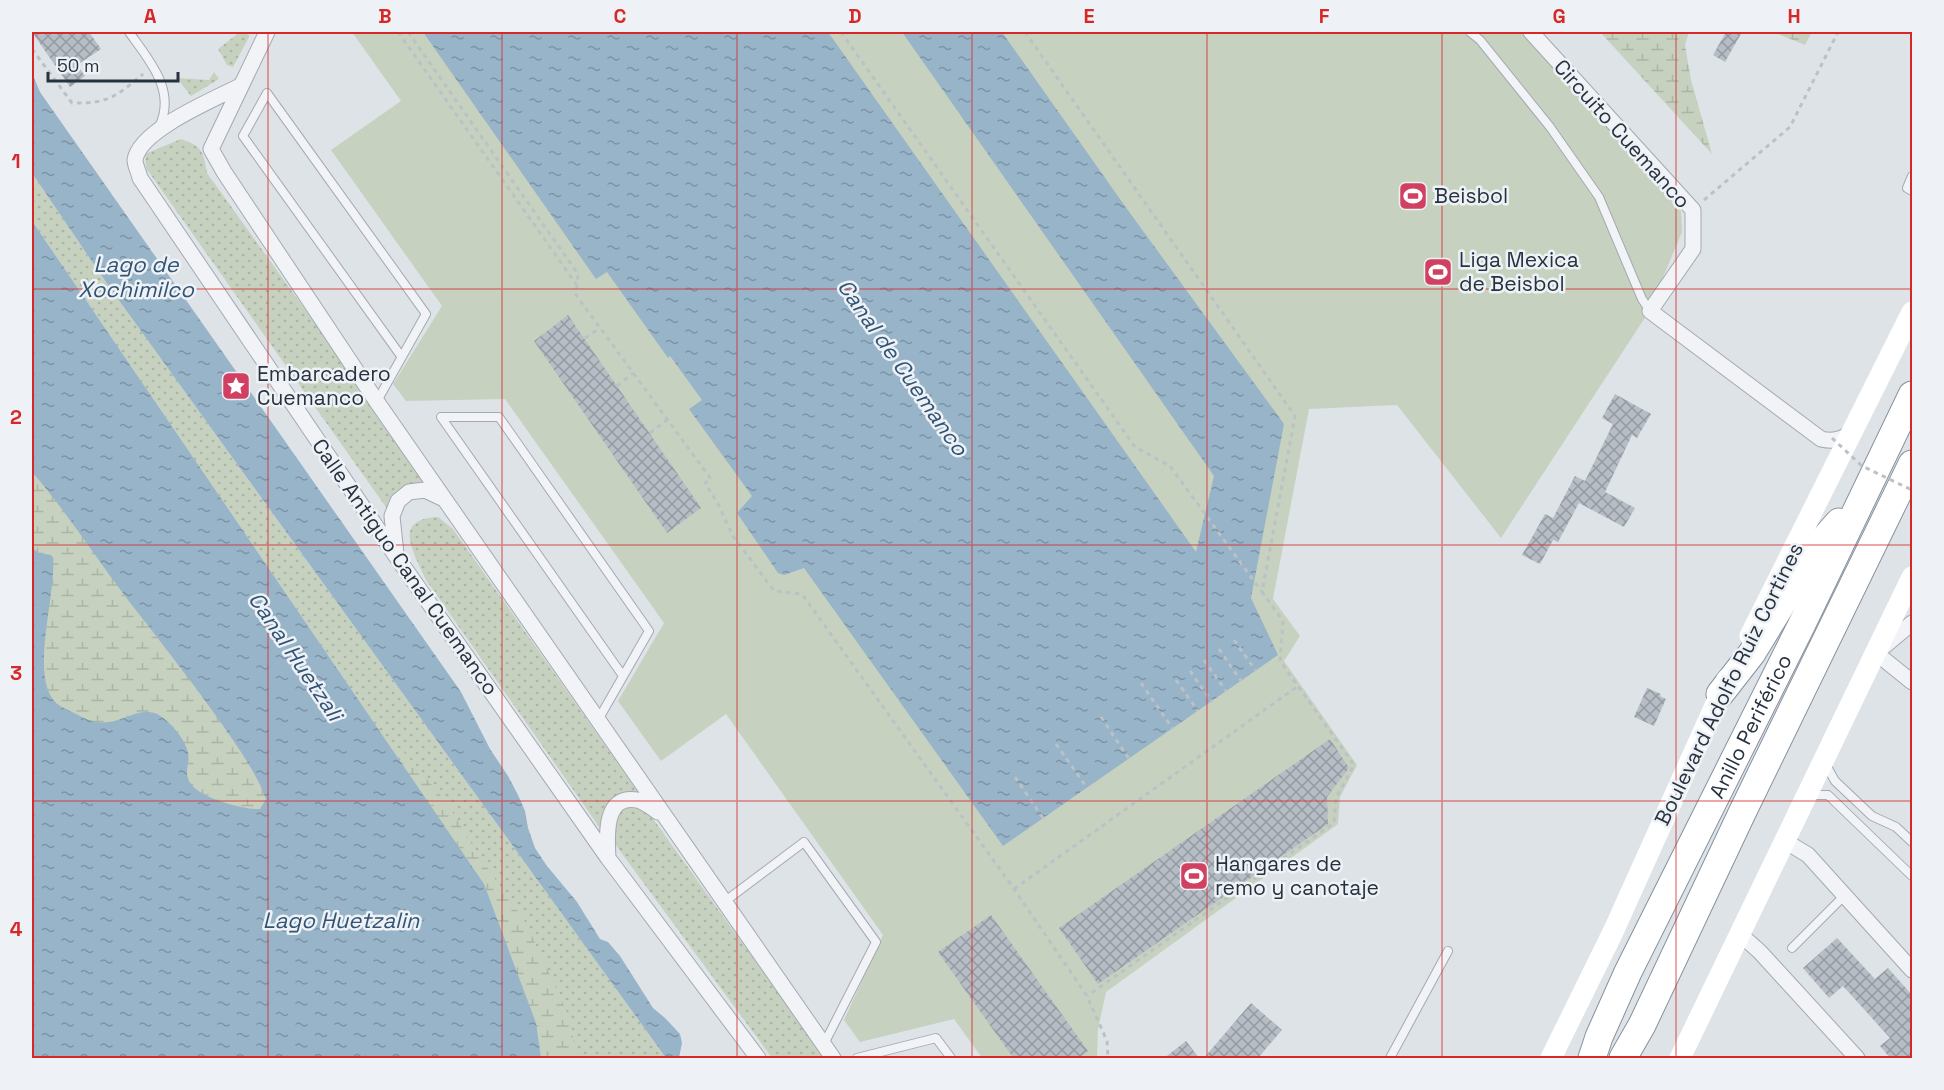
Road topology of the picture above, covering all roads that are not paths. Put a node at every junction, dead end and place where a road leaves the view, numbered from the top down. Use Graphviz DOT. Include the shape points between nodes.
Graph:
graph roads {
  1 [pos="129,32"];
  2 [pos="267,32"];
  3 [pos="1470,32"];
  4 [pos="1531,32"];
  5 [pos="240,86"];
  6 [pos="157,130"];
  7 [pos="1912,176"];
  8 [pos="1912,191"];
  9 [pos="1650,311"];
  10 [pos="1912,312"];
  11 [pos="401,356"];
  12 [pos="1912,395"];
  13 [pos="376,402"];
  14 [pos="1854,429"];
  15 [pos="1815,435"];
  16 [pos="1833,471"];
  17 [pos="1909,480"];
  18 [pos="1862,497"];
  19 [pos="446,500"];
  20 [pos="396,556"];
  21 [pos="1912,581"];
  22 [pos="1912,623"];
  23 [pos="1876,653"];
  24 [pos="623,676"];
  25 [pos="1912,682"];
  26 [pos="1720,694"];
  27 [pos="598,720"];
  28 [pos="1824,761"];
  29 [pos="1807,795"];
  30 [pos="663,815"];
  31 [pos="1785,841"];
  32 [pos="1912,842"];
  33 [pos="608,858"];
  34 [pos="1912,876"];
  35 [pos="1845,896"];
  36 [pos="724,902"];
  37 [pos="1740,934"];
  38 [pos="1792,948"];
  39 [pos="1448,951"];
  40 [pos="1912,970"];
  41 [pos="823,1045"];
  42 [pos="758,1059"];
  43 [pos="833,1059"];
  44 [pos="858,1059"];
  45 [pos="951,1059"];
  46 [pos="1390,1059"];
  47 [pos="1551,1059"];
  48 [pos="1592,1059"];
  49 [pos="1623,1059"];
  50 [pos="1680,1059"];
  51 [pos="1857,1059"];
  1 -- 6 [label="lane" via="162,84 164,116"];
  2 -- 5 [label="street"];
  3 -- 9 [label="lane" via="1550,127 1599,196"];
  4 -- 9 [label="street, Circuito Cuemanco" via="1693,210 1694,249"];
  5 -- 6 [label="street, Calle Antiguo Canal Cuemanco"];
  5 -- 13 [label="street" via="211,149"];
  6 -- 20 [label="street, Calle Antiguo Canal Cuemanco" via="142,145 135,161 140,178"];
  7 -- 8 [label="lane" via="1907,188"];
  9 -- 15 [label="street"];
  10 -- 14 [label="main road, Boulevard Adolfo Ruiz Cortines"];
  11 -- 11 [label="lane" via="243,136 267,93 426,314"];
  11 -- 13 [label="lane"];
  12 -- 18 [label="highway, Anillo Periférico"];
  13 -- 19 [label="street"];
  14 -- 15 [label="street" via="1842,439"];
  14 -- 16 [label="main road, Boulevard Adolfo Ruiz Cortines"];
  15 -- 16 [label="street" via="1827,452"];
  16 -- 26 [label="main road, Boulevard Adolfo Ruiz Cortines"];
  17 -- 49 [label="highway, Anillo Periférico"];
  18 -- 26 [label="highway" via="1816,548 1752,653"];
  18 -- 48 [label="highway, Anillo Periférico" via="1628,972"];
  19 -- 20 [label="street" via="425,490 410,492 398,501 392,516"];
  19 -- 27 [label="street"];
  20 -- 33 [label="street, Calle Antiguo Canal Cuemanco"];
  21 -- 23 [label="main road"];
  22 -- 23 [label="street"];
  23 -- 25 [label="street"];
  23 -- 28 [label="main road"];
  24 -- 24 [label="lane" via="649,631 636,611 499,417 441,417"];
  24 -- 27 [label="lane"];
  26 -- 47 [label="main road, Boulevard Adolfo Ruiz Cortines"];
  27 -- 30 [label="street"];
  28 -- 29 [label="main road"];
  28 -- 32 [label="lane" via="1835,781 1872,816 1896,826"];
  29 -- 31 [label="main road"];
  29 -- 34 [label="lane" via="1828,795"];
  30 -- 33 [label="street" via="638,800 622,801 606,826"];
  30 -- 36 [label="street"];
  31 -- 35 [label="street" via="1808,855"];
  31 -- 37 [label="main road"];
  33 -- 42 [label="street, Calle Antiguo Canal Cuemanco"];
  35 -- 38 [label="lane"];
  35 -- 40 [label="street"];
  36 -- 41 [label="street"];
  36 -- 41 [label="lane" via="804,842 876,942"];
  37 -- 50 [label="main road"];
  37 -- 51 [label="street"];
  39 -- 46 [label="lane"];
  41 -- 43 [label="street"];
  44 -- 45 [label="lane" via="936,1038"];
}
